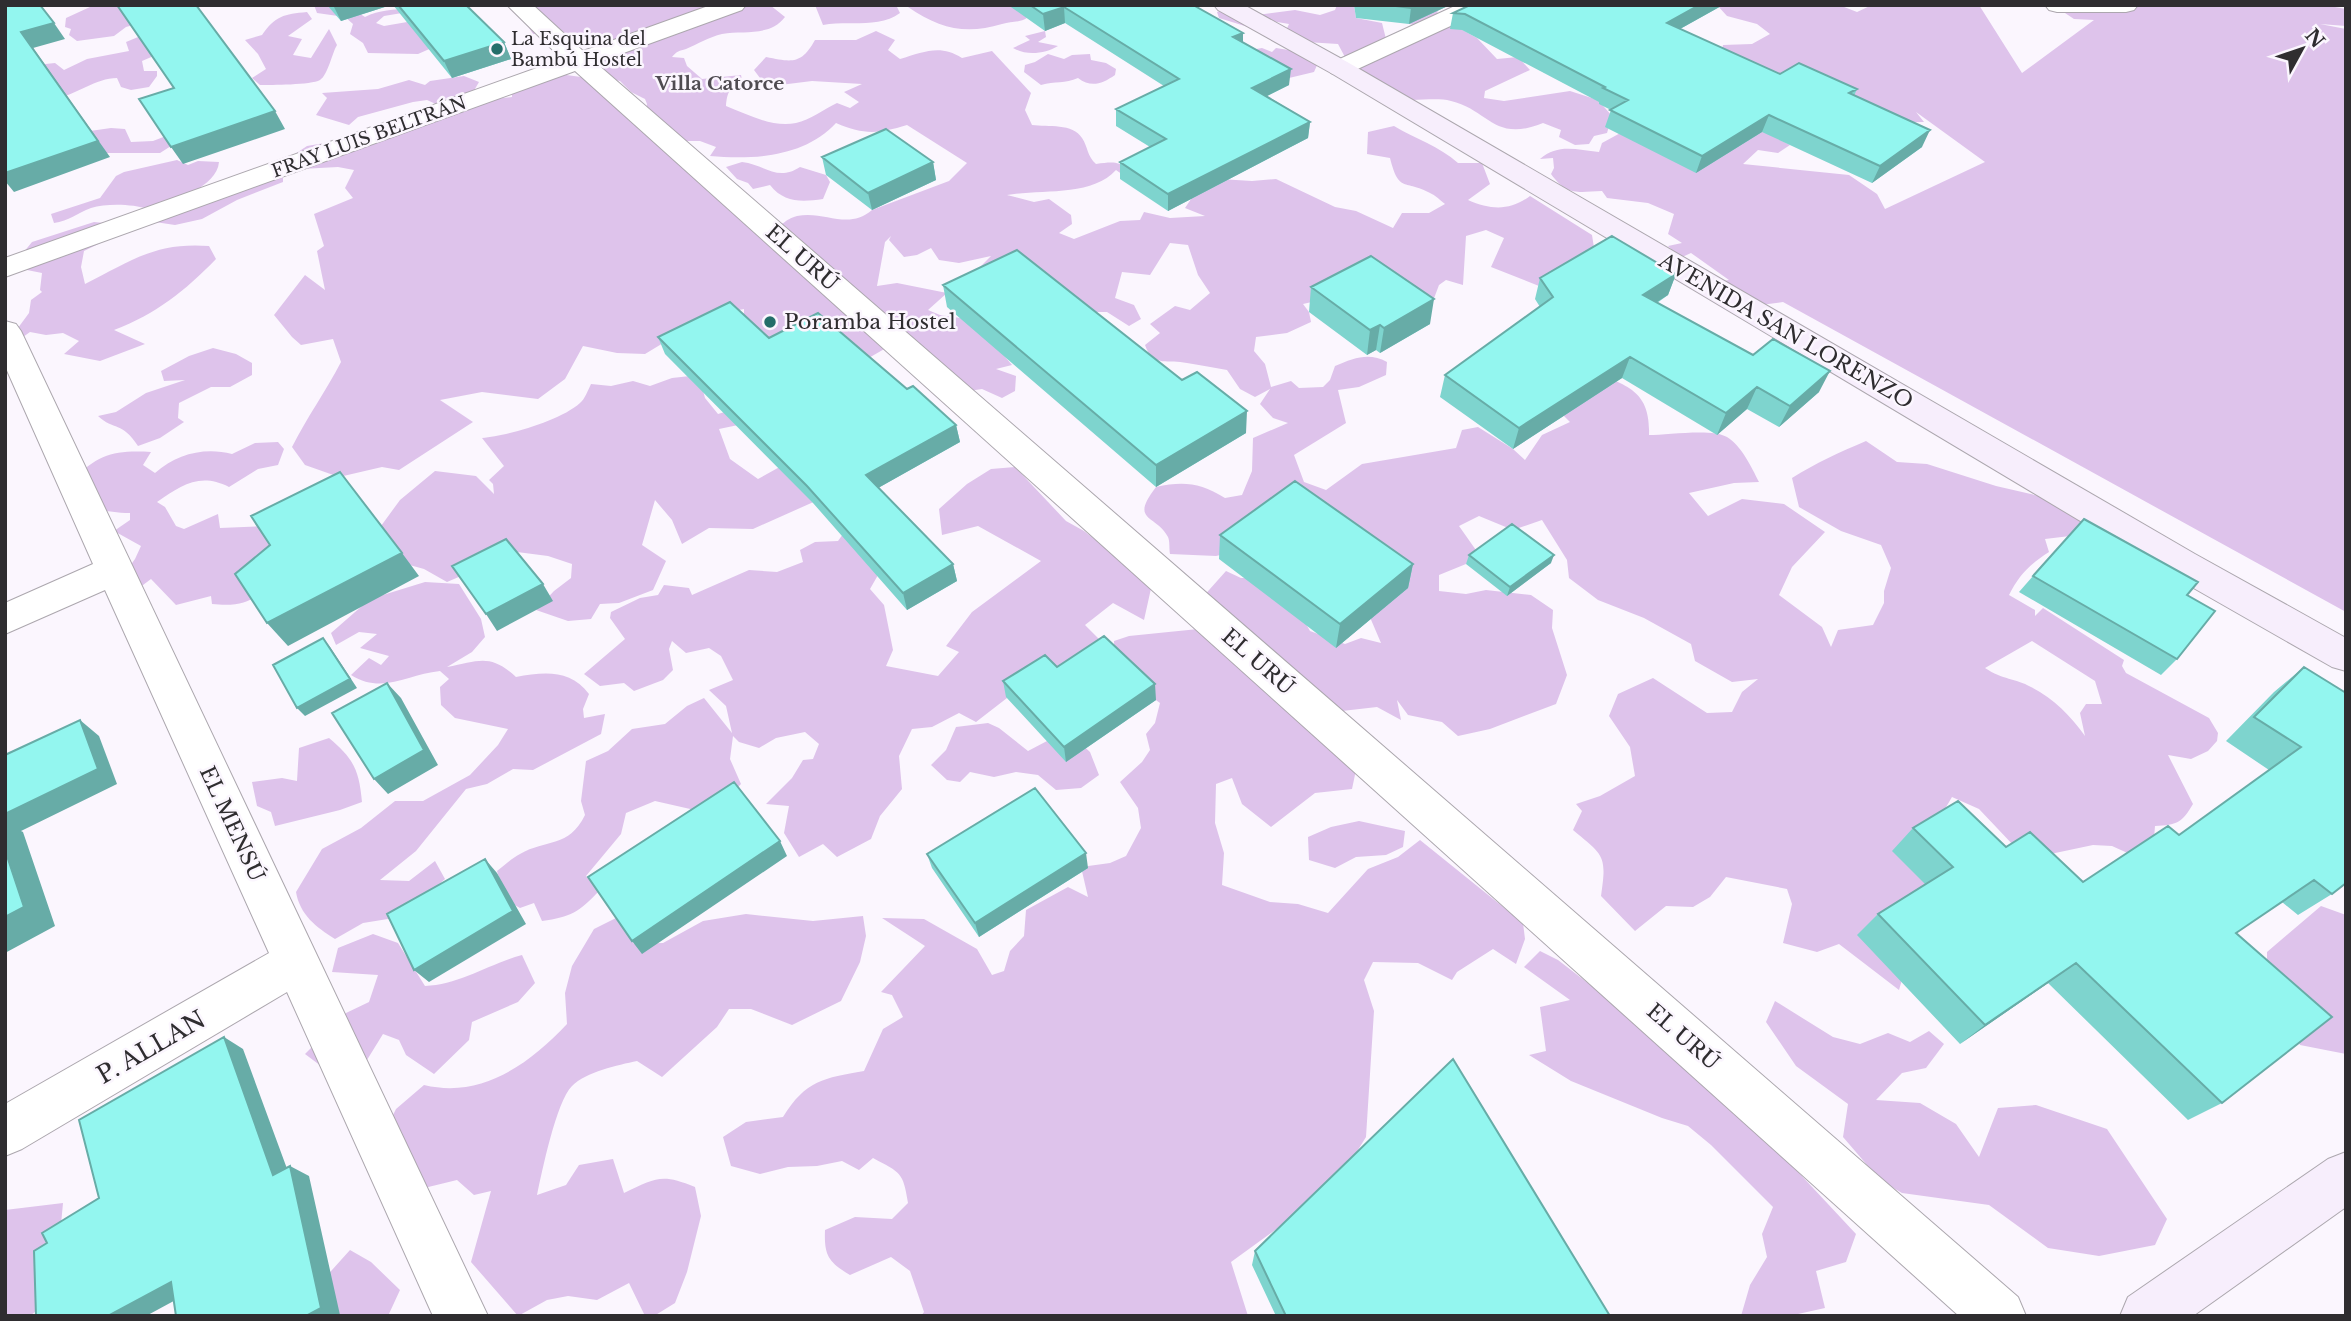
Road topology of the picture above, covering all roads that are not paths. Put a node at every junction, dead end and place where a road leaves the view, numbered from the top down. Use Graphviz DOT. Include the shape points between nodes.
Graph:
graph roads {
  1 [pos="519,5"];
  2 [pos="734,5"];
  3 [pos="1226,5"];
  4 [pos="1478,5"];
  5 [pos="2057,5"];
  6 [pos="2123,6"];
  7 [pos="579,61"];
  8 [pos="1340,68"];
  9 [pos="5,268"];
  10 [pos="5,331"];
  11 [pos="114,570"];
  12 [pos="5,619"];
  13 [pos="2346,656"];
  14 [pos="297,961"];
  15 [pos="5,1132"];
  16 [pos="2346,1177"];
  17 [pos="461,1316"];
  18 [pos="1999,1316"];
  19 [pos="2147,1316"];
  1 -- 7 [label="street, EL URÚ"];
  2 -- 7 [label="street, FRAY LUIS BELTRÁN"];
  3 -- 8 [label="street, AVENIDA SAN LORENZO"];
  4 -- 8 [label="street"];
  5 -- 6 [label="street"];
  7 -- 9 [label="street, FRAY LUIS BELTRÁN"];
  7 -- 18 [label="street, EL URÚ"];
  8 -- 13 [label="street, AVENIDA SAN LORENZO"];
  10 -- 11 [label="street, EL MENSÚ"];
  11 -- 12 [label="street"];
  11 -- 14 [label="street, EL MENSÚ"];
  14 -- 15 [label="street, P. ALLAN"];
  14 -- 17 [label="street, EL MENSÚ"];
  16 -- 19 [label="street"];
}
